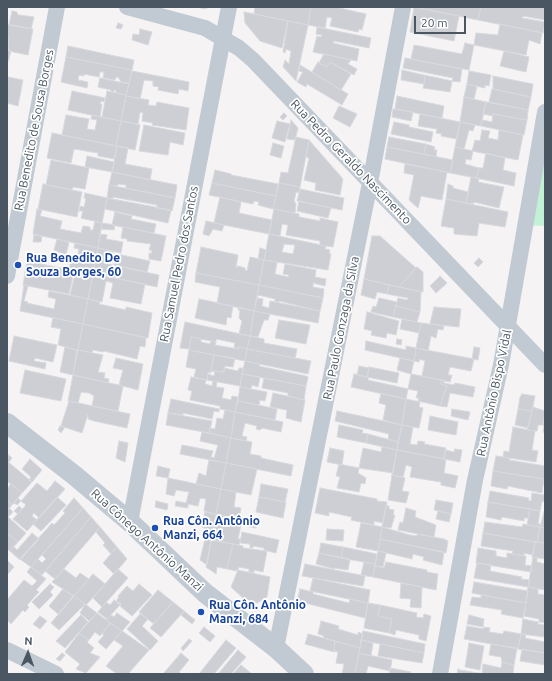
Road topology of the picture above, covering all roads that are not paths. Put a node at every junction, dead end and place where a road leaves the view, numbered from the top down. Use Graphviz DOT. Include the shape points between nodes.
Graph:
graph roads {
  1 [pos="57,7"];
  2 [pos="127,7"];
  3 [pos="229,7"];
  4 [pos="403,7"];
  5 [pos="223,38"];
  6 [pos="545,112"];
  7 [pos="370,183"];
  8 [pos="7,276"];
  9 [pos="508,325"];
  10 [pos="545,365"];
  11 [pos="10,430"];
  12 [pos="130,522"];
  13 [pos="276,648"];
  14 [pos="7,650"];
  15 [pos="56,674"];
  16 [pos="304,674"];
  17 [pos="440,674"];
  1 -- 8 [label="street, Rua Benedito de Sousa Borges"];
  2 -- 5 [label="street, Rua Pedro Geraldo Nascimento" via="205,28"];
  3 -- 5 [label="street, Rua Samuel Pedro dos Santos"];
  4 -- 7 [label="street, Rua Paulo Gonzaga da Silva"];
  5 -- 7 [label="street, Rua Pedro Geraldo Nascimento" via="253,60"];
  5 -- 12 [label="street, Rua Samuel Pedro dos Santos"];
  6 -- 9 [label="street, Rua Antônio Bispo Vidal"];
  7 -- 9 [label="street, Rua Pedro Geraldo Nascimento"];
  7 -- 13 [label="street, Rua Paulo Gonzaga da Silva"];
  9 -- 10 [label="street, Rua Pedro Geraldo Nascimento"];
  9 -- 17 [label="street, Rua Antônio Bispo Vidal" via="475,480"];
  11 -- 12 [label="street, Rua Cônego Antônio Manzi"];
  12 -- 13 [label="street, Rua Cônego Antônio Manzi" via="205,593"];
  13 -- 16 [label="street, Rua Cônego Antônio Manzi"];
  14 -- 15 [label="street"];
}
